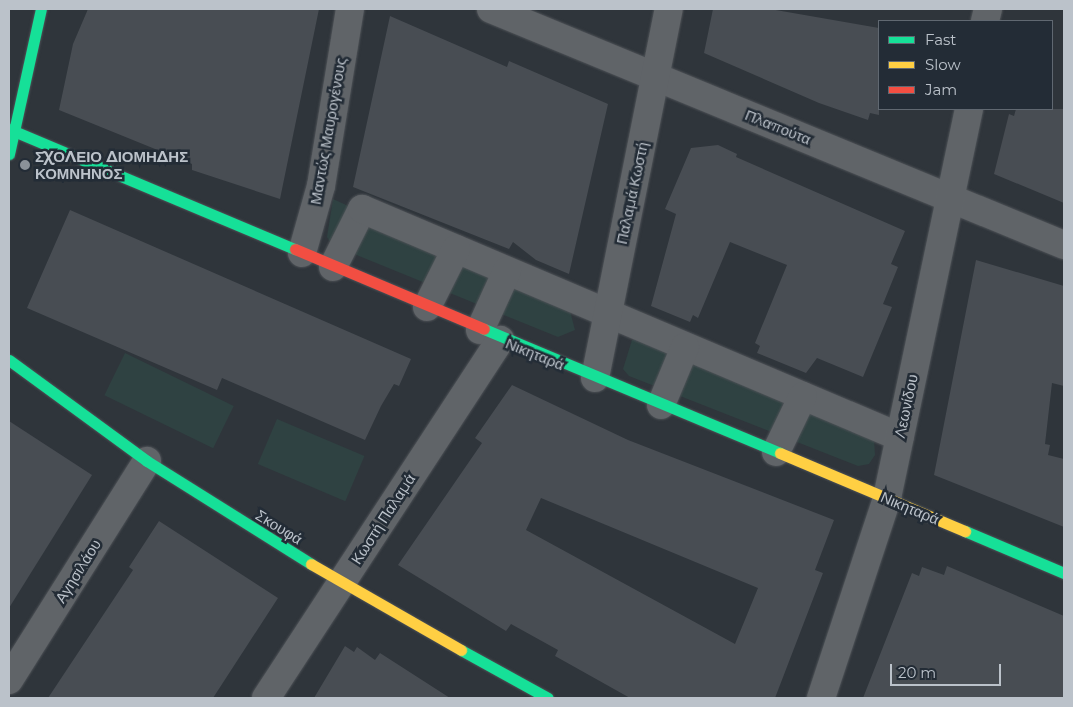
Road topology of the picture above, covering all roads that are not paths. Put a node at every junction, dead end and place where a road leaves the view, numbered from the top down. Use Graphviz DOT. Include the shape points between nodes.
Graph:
graph roads {
  1 [pos="41,9"];
  2 [pos="350,9"];
  3 [pos="491,9"];
  4 [pos="669,9"];
  5 [pos="656,76"];
  6 [pos="969,110"];
  7 [pos="13,130"];
  8 [pos="9,154"];
  9 [pos="952,198"];
  10 [pos="1064,245"];
  11 [pos="456,249"];
  12 [pos="302,253"];
  13 [pos="333,267"];
  14 [pos="507,271"];
  15 [pos="427,307"];
  16 [pos="607,314"];
  17 [pos="490,335"];
  18 [pos="685,347"];
  19 [pos="9,360"];
  20 [pos="595,378"];
  21 [pos="804,396"];
  22 [pos="661,405"];
  23 [pos="900,437"];
  24 [pos="776,452"];
  25 [pos="147,461"];
  26 [pos="887,498"];
  27 [pos="1064,573"];
  28 [pos="341,583"];
  29 [pos="9,680"];
  30 [pos="266,698"];
  31 [pos="548,698"];
  32 [pos="821,698"];
  1 -- 7 [label="street"];
  2 -- 12 [label="street, Μαντώς Μαυρογένους" via="321,186"];
  3 -- 5 [label="street, Πλαπούτα"];
  4 -- 5 [label="street, Παλαμά Κωστή"];
  5 -- 9 [label="street, Πλαπούτα"];
  5 -- 16 [label="street, Παλαμά Κωστή"];
  6 -- 9 [label="street, Λεωνίδου"];
  7 -- 8 [label="street"];
  7 -- 12 [label="street, Νικηταρά"];
  9 -- 10 [label="street, Πλαπούτα"];
  9 -- 23 [label="street, Λεωνίδου"];
  11 -- 13 [label="street" via="362,209"];
  11 -- 14 [label="street"];
  11 -- 15 [label="street"];
  12 -- 13 [label="street, Νικηταρά"];
  13 -- 15 [label="street, Νικηταρά"];
  14 -- 16 [label="street"];
  14 -- 17 [label="street, Κωστή Παλαμά"];
  15 -- 17 [label="street, Νικηταρά"];
  16 -- 18 [label="street"];
  16 -- 20 [label="street, Παλαμά Κωστή"];
  17 -- 20 [label="street, Νικηταρά"];
  17 -- 28 [label="street, Κωστή Παλαμά"];
  18 -- 21 [label="street"];
  18 -- 22 [label="street"];
  19 -- 25 [label="street, Σκουφά"];
  20 -- 22 [label="street, Νικηταρά"];
  21 -- 23 [label="street"];
  21 -- 24 [label="street"];
  22 -- 24 [label="street, Νικηταρά"];
  23 -- 26 [label="street, Λεωνίδου"];
  24 -- 26 [label="street, Νικηταρά"];
  25 -- 28 [label="street, Σκουφά"];
  25 -- 29 [label="street, Αγησιλάου"];
  26 -- 27 [label="street, Νικηταρά"];
  26 -- 32 [label="street, Λεωνίδου"];
  28 -- 30 [label="street, Κωστή Παλαμά"];
  28 -- 31 [label="street, Σκουφά"];
}
